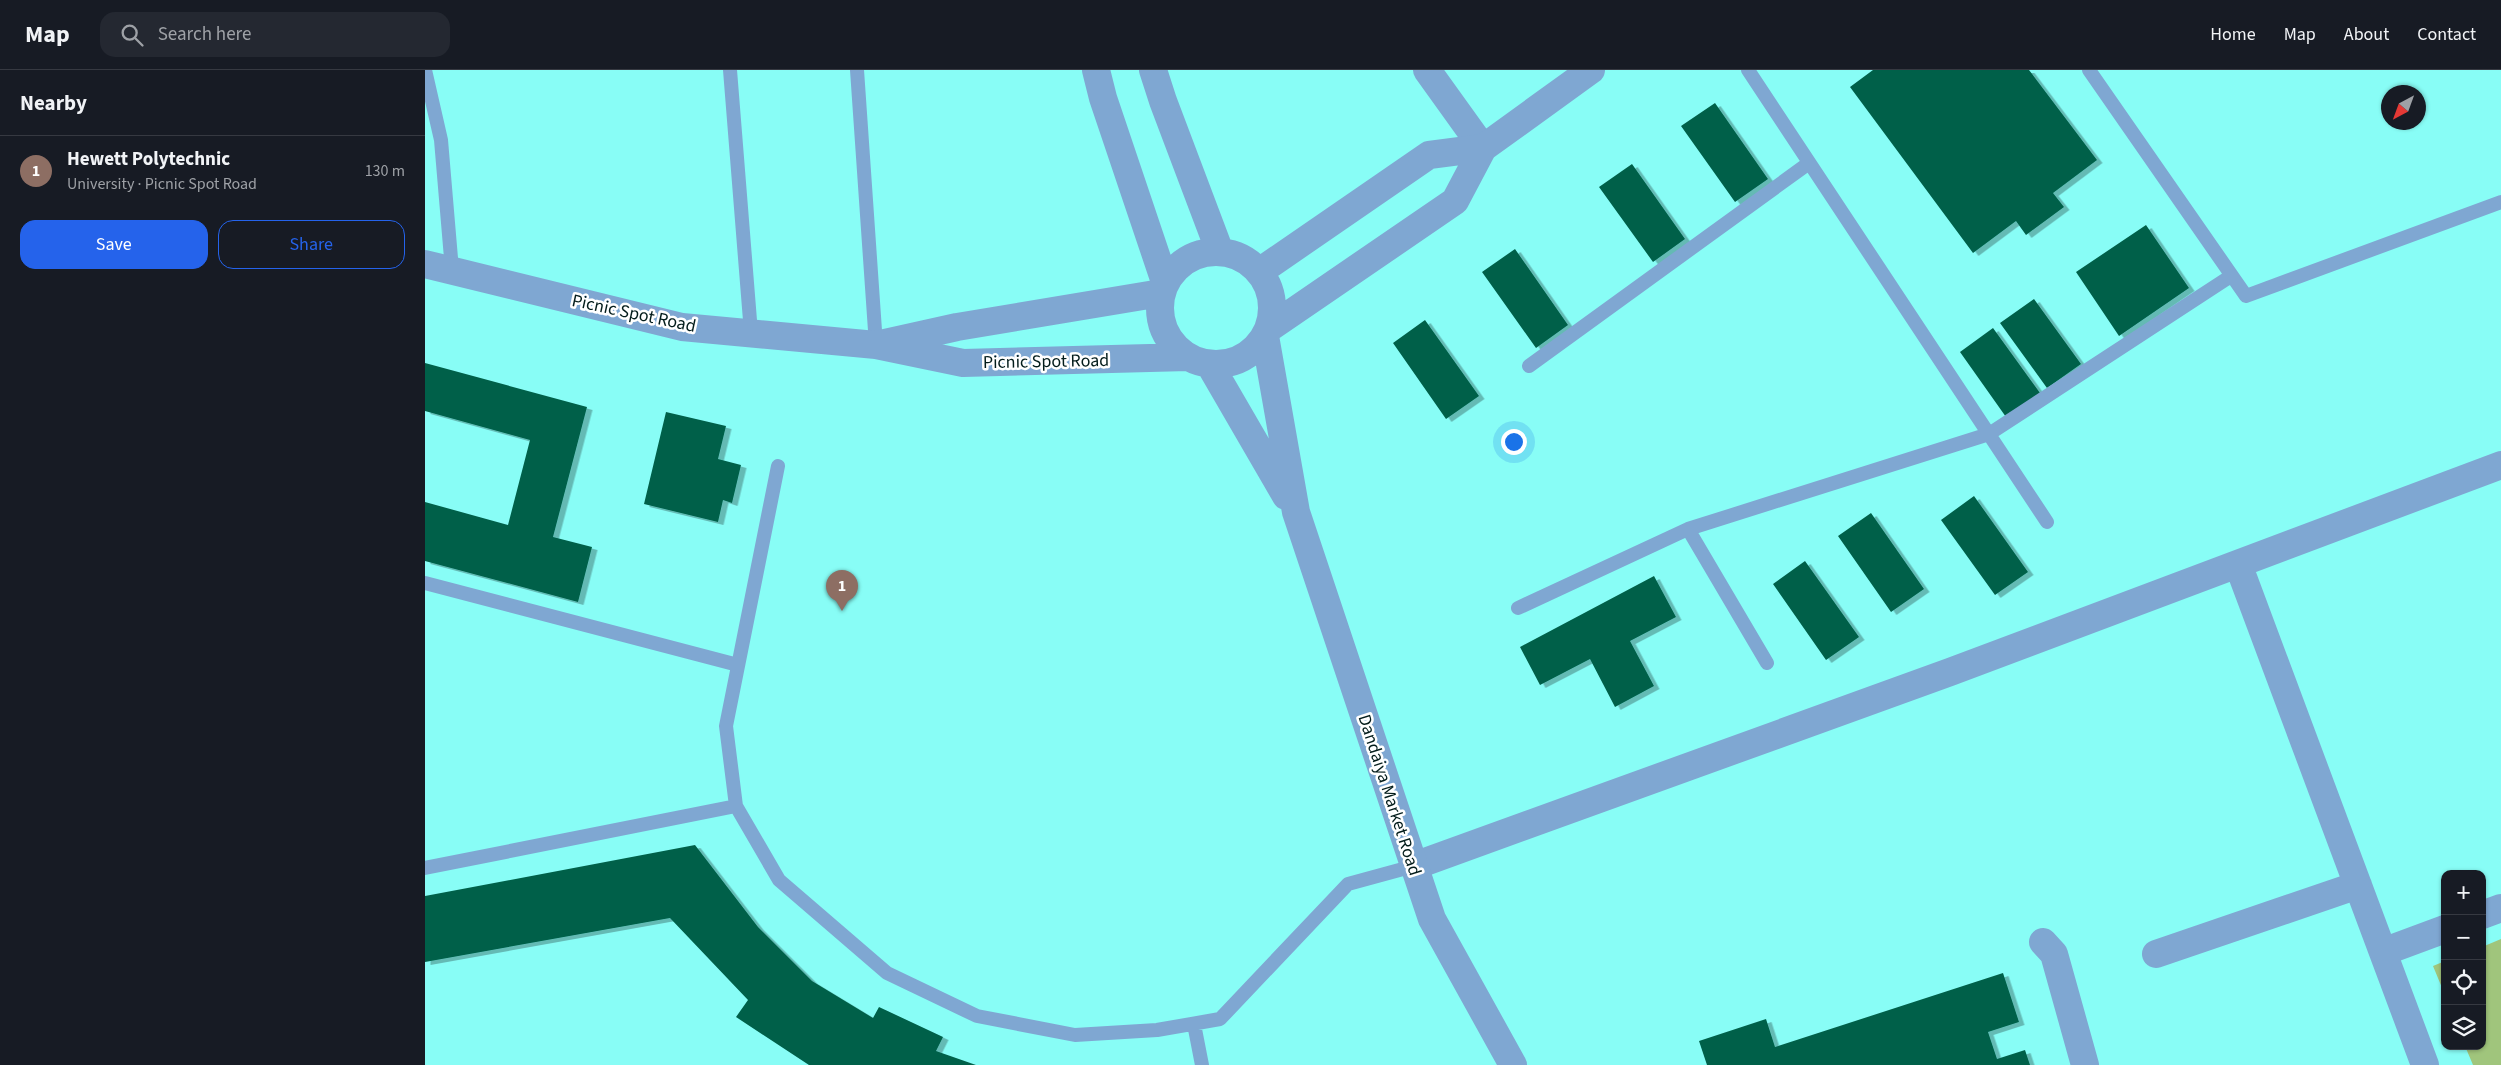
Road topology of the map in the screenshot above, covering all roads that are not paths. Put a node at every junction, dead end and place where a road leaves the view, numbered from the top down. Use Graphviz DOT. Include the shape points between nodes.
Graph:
graph roads {
  1 [pos="425,70"];
  2 [pos="730,70"];
  3 [pos="857,70"];
  4 [pos="1096,70"];
  5 [pos="1153,70"];
  6 [pos="1427,70"];
  7 [pos="1591,70"];
  8 [pos="1748,70"];
  9 [pos="2089,70"];
  10 [pos="1483,148"];
  11 [pos="1809,163"];
  12 [pos="2501,202"];
  13 [pos="1220,252"];
  14 [pos="425,264"];
  15 [pos="452,270"];
  16 [pos="1259,272"];
  17 [pos="2231,276"];
  18 [pos="1163,287"];
  19 [pos="751,333"];
  20 [pos="1267,333"];
  21 [pos="876,345"];
  22 [pos="1199,361"];
  23 [pos="1529,366"];
  24 [pos="1989,434"];
  25 [pos="778,466"];
  26 [pos="2501,466"];
  27 [pos="1296,512"];
  28 [pos="2047,522"];
  29 [pos="1689,529"];
  30 [pos="2238,564"];
  31 [pos="425,583"];
  32 [pos="1518,608"];
  33 [pos="1767,663"];
  34 [pos="738,665"];
  35 [pos="736,806"];
  36 [pos="1414,866"];
  37 [pos="425,868"];
  38 [pos="2358,885"];
  39 [pos="2501,908"];
  40 [pos="2486,914"];
  41 [pos="2441,930"];
  42 [pos="2043,942"];
  43 [pos="2383,952"];
  44 [pos="2156,954"];
  45 [pos="1194,1024"];
  46 [pos="1202,1065"];
  47 [pos="1513,1065"];
  48 [pos="2085,1065"];
  49 [pos="2425,1065"];
  1 -- 15 [label="lane" via="441,140"];
  2 -- 19 [label="lane"];
  3 -- 21 [label="lane"];
  4 -- 18 [label="street"];
  5 -- 13 [label="street"];
  6 -- 10 [label="street"];
  7 -- 10 [label="street"];
  8 -- 11 [label="lane"];
  9 -- 17 [label="lane"];
  10 -- 16 [label="street" via="1429,155"];
  10 -- 20 [label="street" via="1455,201"];
  11 -- 23 [label="lane"];
  11 -- 24 [label="lane"];
  12 -- 17 [label="lane" via="2246,296"];
  13 -- 16 [label="street" via="1242,258"];
  13 -- 18 [label="street" via="1207,252 1183,262"];
  14 -- 15 [label="street, Picnic Spot Road"];
  15 -- 19 [label="street, Picnic Spot Road" via="682,327"];
  16 -- 20 [label="street" via="1268,285 1272,300"];
  17 -- 24 [label="lane"];
  18 -- 21 [label="street, Picnic Spot Road"];
  18 -- 22 [label="street" via="1161,322 1167,336"];
  19 -- 21 [label="street, Picnic Spot Road"];
  20 -- 22 [label="street" via="1242,359 1226,364"];
  20 -- 27 [label="street"];
  21 -- 22 [label="street, Picnic Spot Road" via="963,363"];
  22 -- 27 [label="street"];
  24 -- 28 [label="lane"];
  24 -- 29 [label="lane"];
  25 -- 34 [label="lane"];
  26 -- 30 [label="street"];
  27 -- 36 [label="street, Dandaiya Market Road"];
  29 -- 32 [label="lane"];
  29 -- 33 [label="lane"];
  30 -- 36 [label="street" via="1951,672"];
  30 -- 38 [label="street"];
  31 -- 34 [label="lane"];
  34 -- 35 [label="lane" via="726,726"];
  35 -- 37 [label="lane"];
  35 -- 45 [label="lane" via="779,880 887,973 905,982 977,1016 1075,1034 1157,1030"];
  36 -- 45 [label="lane" via="1348,884 1221,1020"];
  36 -- 47 [label="street, Dandaiya Market Road" via="1432,919"];
  38 -- 43 [label="street"];
  38 -- 44 [label="street"];
  39 -- 40 [label="street"];
  41 -- 43 [label="street"];
  42 -- 48 [label="street" via="2054,954"];
  43 -- 49 [label="street"];
  45 -- 46 [label="lane"];
}
